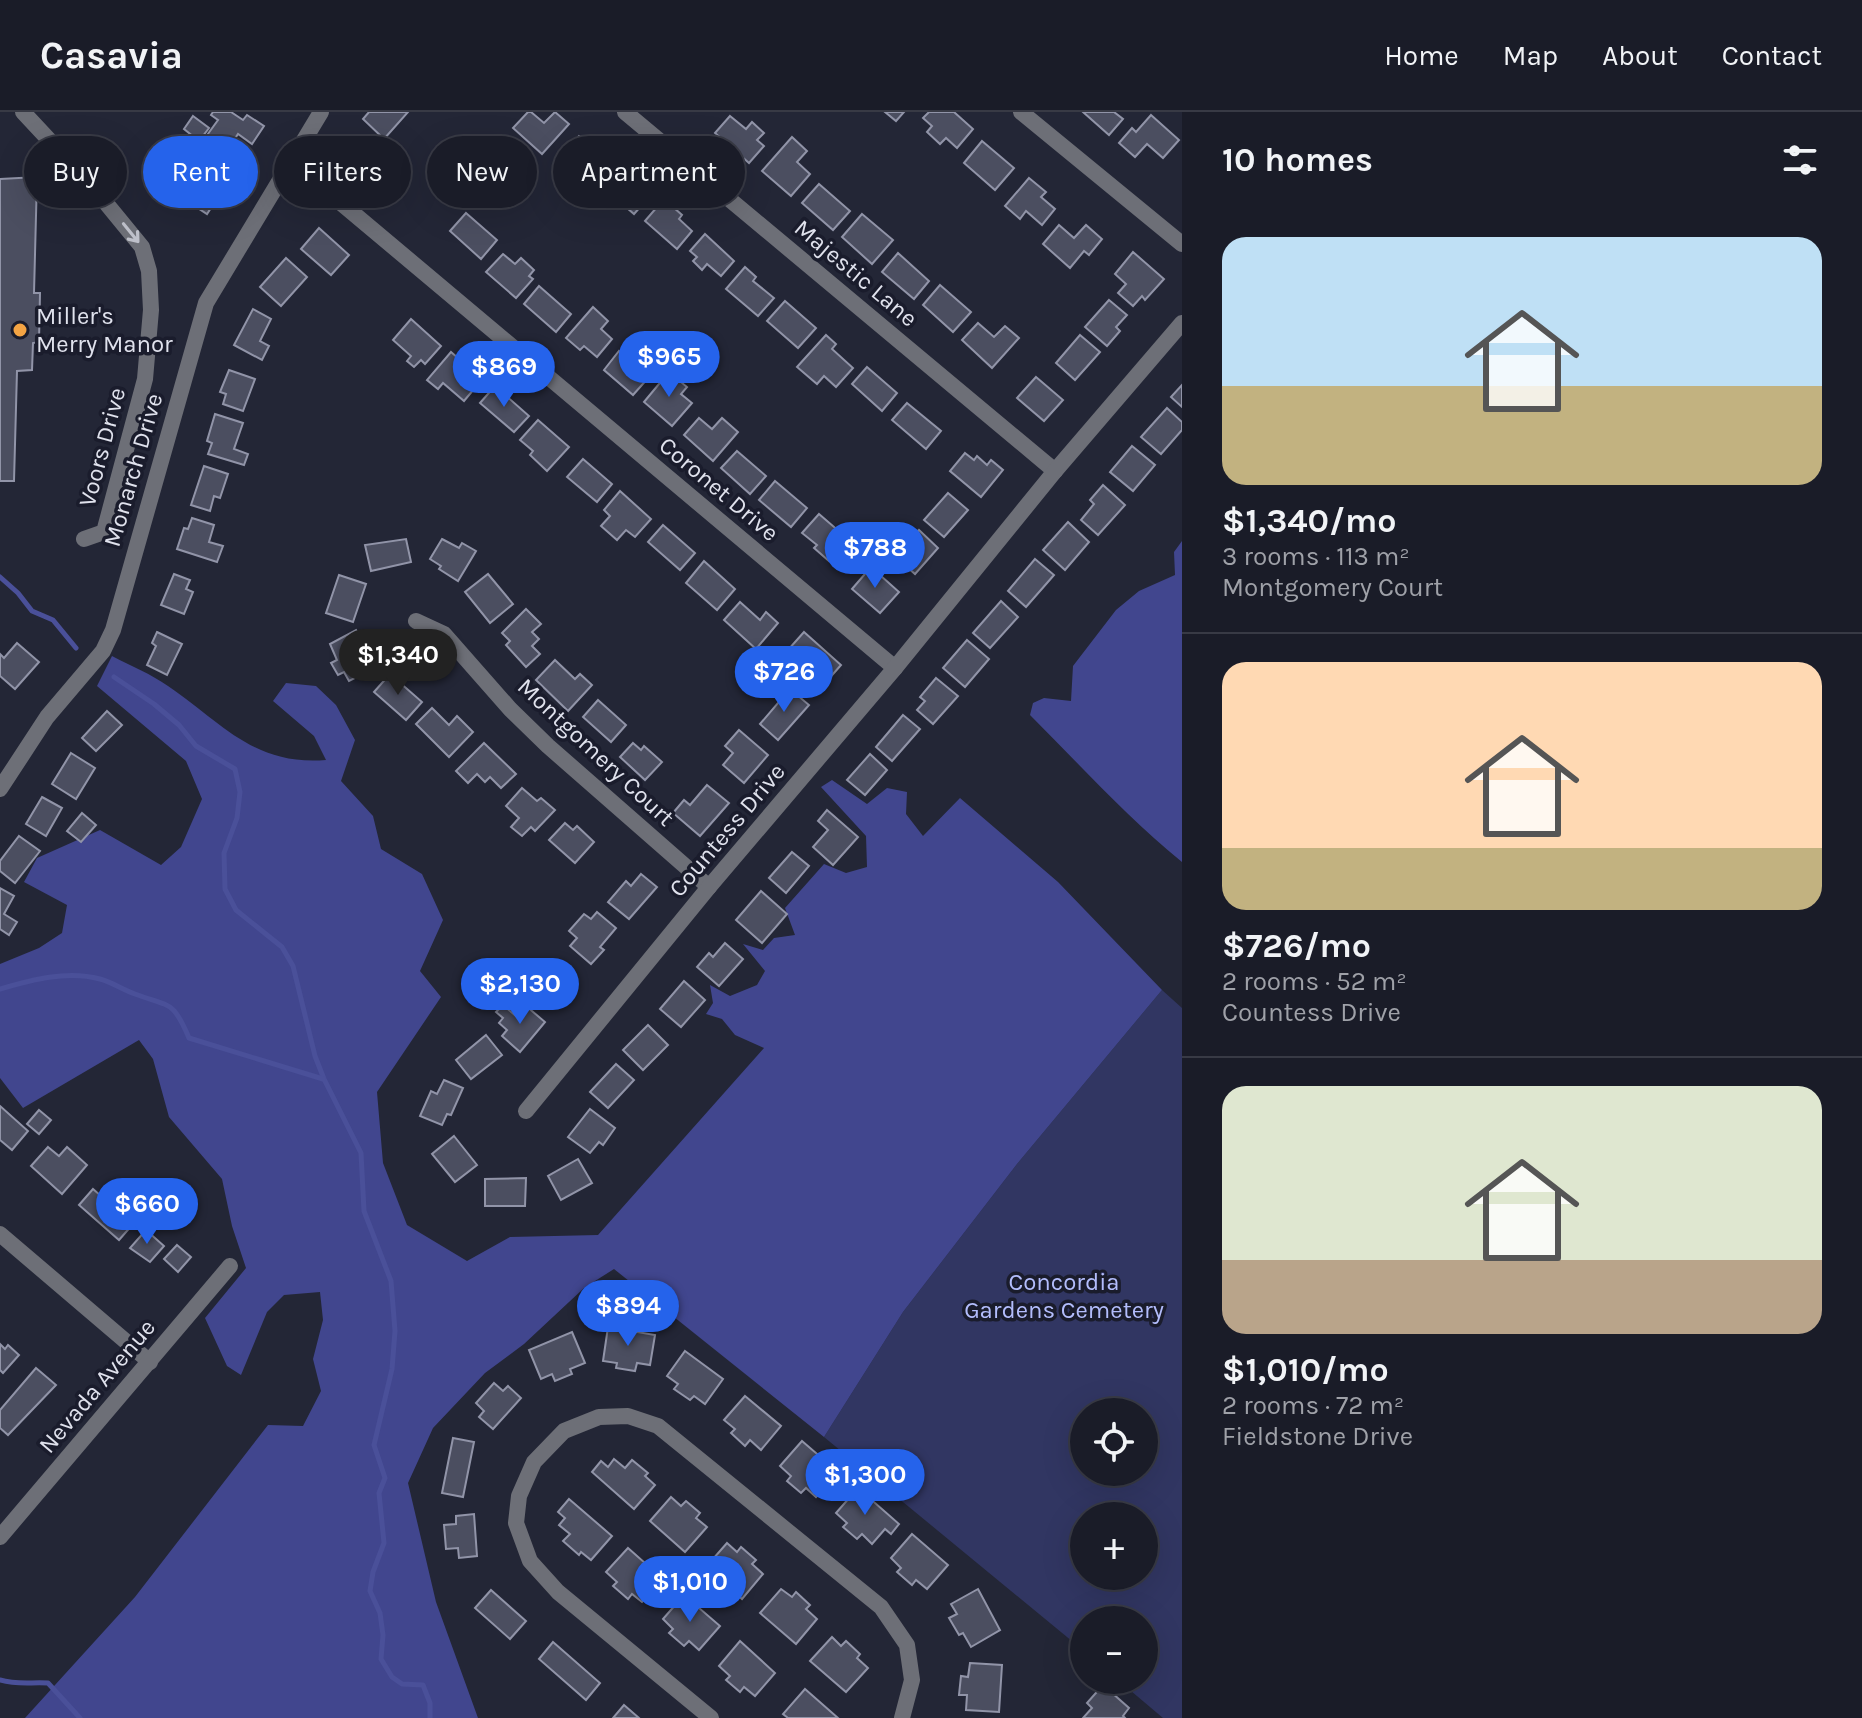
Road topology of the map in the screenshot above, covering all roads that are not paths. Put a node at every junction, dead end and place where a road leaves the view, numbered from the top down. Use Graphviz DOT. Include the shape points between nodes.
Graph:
graph roads {
  1 [pos="23,112"];
  2 [pos="321,112"];
  3 [pos="625,112"];
  4 [pos="1021,112"];
  5 [pos="306,136"];
  6 [pos="274,189"];
  7 [pos="347,208"];
  8 [pos="1182,244"];
  9 [pos="1182,323"];
  10 [pos="1055,471"];
  11 [pos="84,539"];
  12 [pos="416,621"];
  13 [pos="895,668"];
  14 [pos="0,789"];
  15 [pos="709,887"];
  16 [pos="526,1111"];
  17 [pos="0,1234"];
  18 [pos="230,1266"];
  19 [pos="150,1362"];
  20 [pos="0,1537"];
  21 [pos="711,1718"];
  22 [pos="902,1718"];
  1 -- 11 [label="street, Voors Drive, one-way" via="142,247 149,271 145,379 104,532"];
  2 -- 5 [label="street, Monarch Drive"];
  3 -- 10 [label="street, Majestic Lane"];
  4 -- 8 [label="street"];
  6 -- 14 [label="street, Monarch Drive" via="206,303 113,630 103,651 47,717"];
  7 -- 13 [label="street, Coronet Drive"];
  9 -- 10 [label="street, Countess Drive"];
  10 -- 13 [label="street, Countess Drive"];
  12 -- 15 [label="street, Montgomery Court" via="444,634 548,746"];
  13 -- 15 [label="street, Countess Drive"];
  15 -- 16 [label="street, Countess Drive"];
  17 -- 19 [label="street"];
  18 -- 19 [label="street, Nevada Avenue"];
  19 -- 20 [label="street, Nevada Avenue"];
  21 -- 22 [label="street" via="558,1592 530,1561 516,1523 519,1496 534,1462 564,1431 599,1417 628,1416 658,1426 881,1607 907,1645 912,1680"];
}
